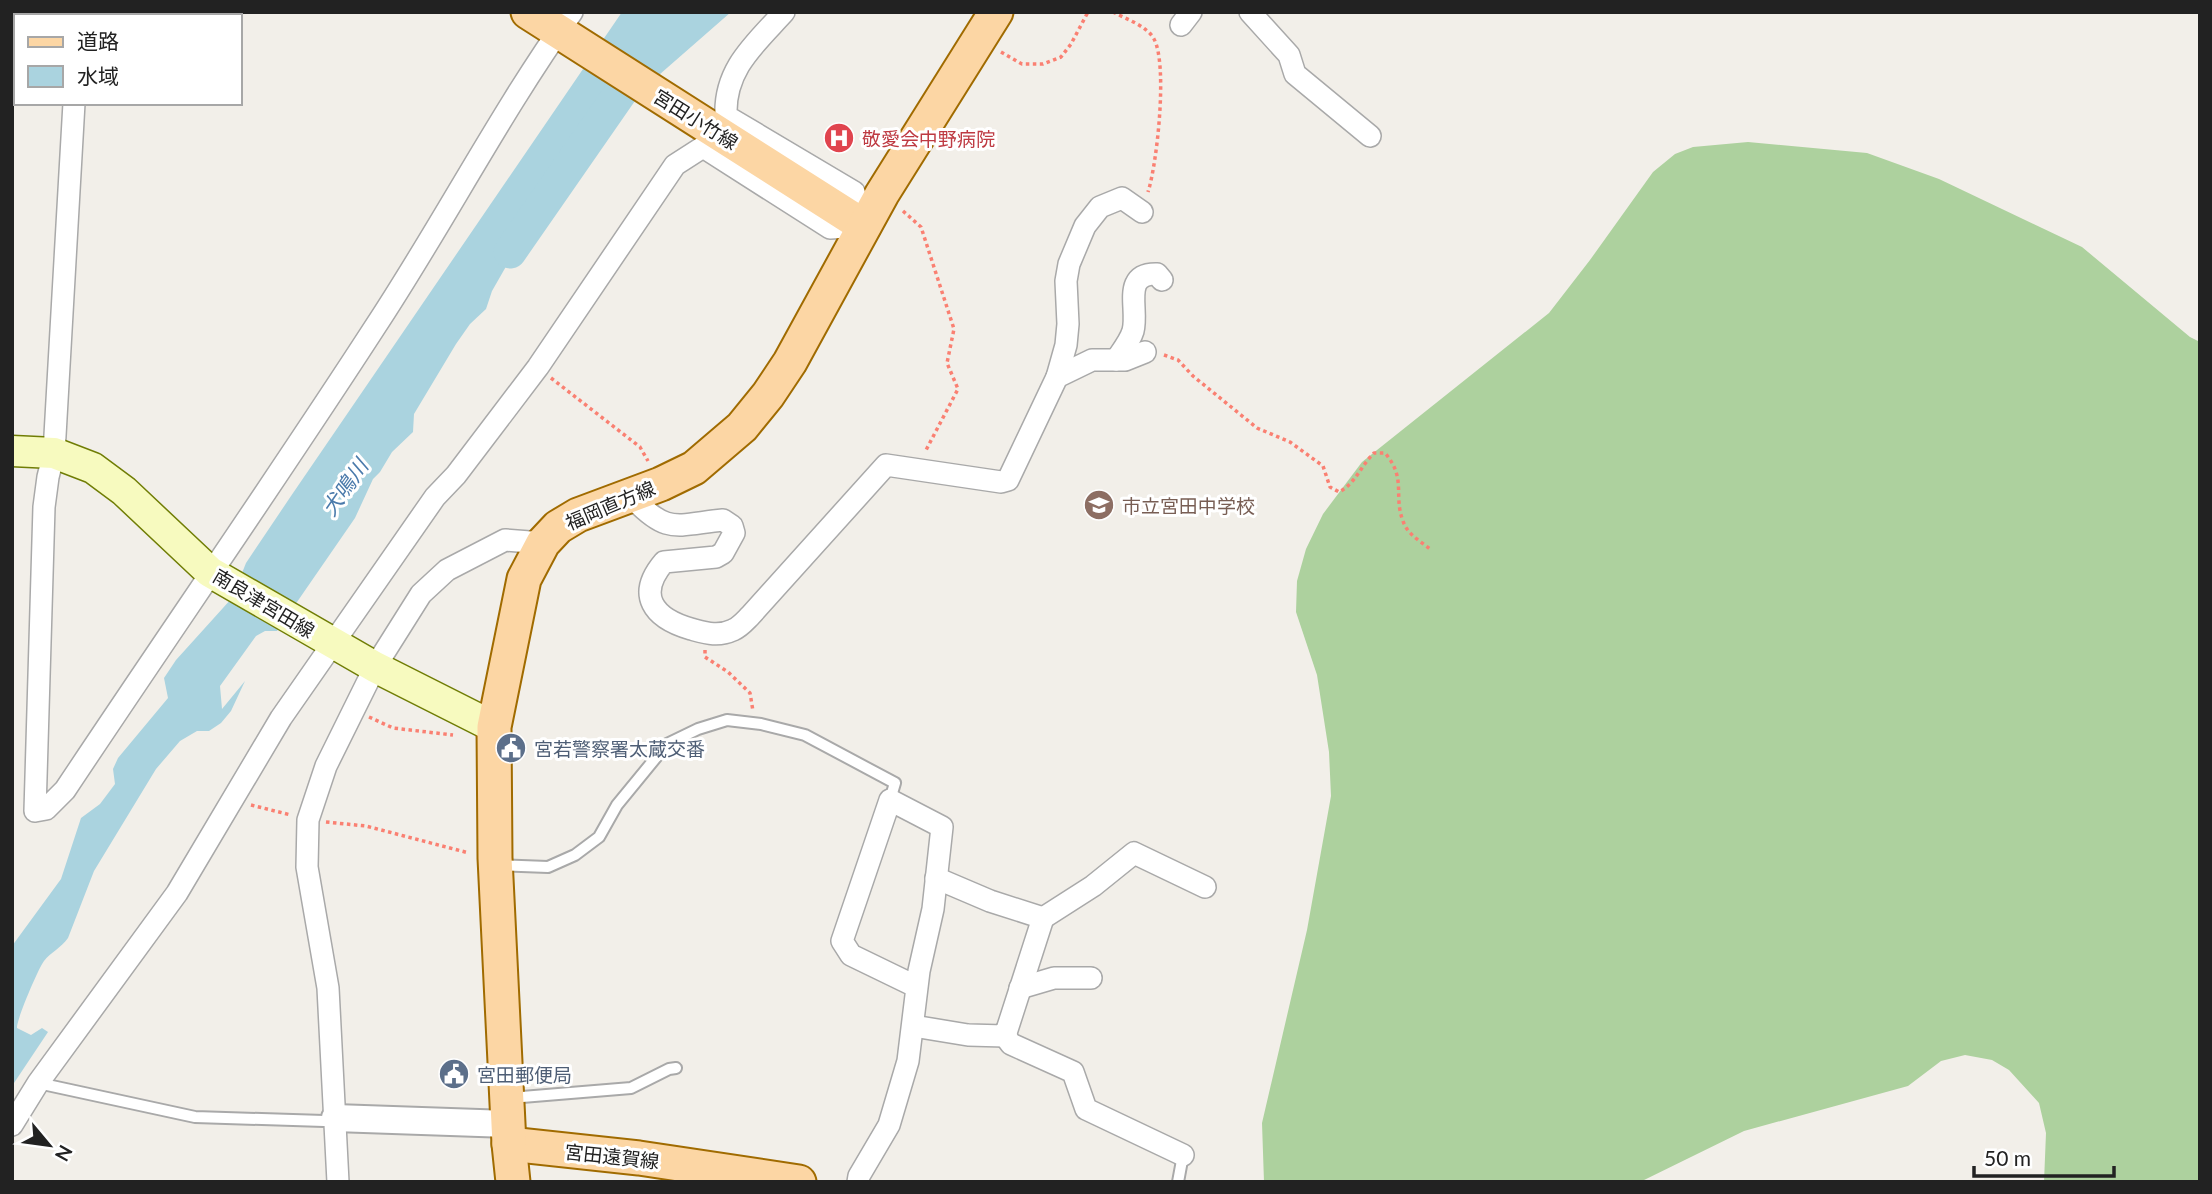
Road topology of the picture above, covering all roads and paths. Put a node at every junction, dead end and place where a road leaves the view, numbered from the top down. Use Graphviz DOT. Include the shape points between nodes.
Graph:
graph roads {
  1 [pos="528,12"];
  2 [pos="784,12"];
  3 [pos="1088,12"];
  4 [pos="1113,12"];
  5 [pos="1250,12"];
  6 [pos="565,22"];
  7 [pos="987,26"];
  8 [pos="74,105"];
  9 [pos="1370,136"];
  10 [pos="882,194"];
  11 [pos="1142,212"];
  12 [pos="851,218"];
  13 [pos="1162,280"];
  14 [pos="1145,352"];
  15 [pos="1116,360"];
  16 [pos="538,366"];
  17 [pos="1057,377"];
  18 [pos="12,451"];
  19 [pos="48,453"];
  20 [pos="916,469"];
  21 [pos="646,490"];
  22 [pos="542,543"];
  23 [pos="1430,548"];
  24 [pos="210,572"];
  25 [pos="707,633"];
  26 [pos="333,644"];
  27 [pos="374,667"];
  28 [pos="354,710"];
  29 [pos="756,723"];
  30 [pos="494,727"];
  31 [pos="456,735"];
  32 [pos="232,800"];
  33 [pos="890,800"];
  34 [pos="308,820"];
  35 [pos="495,862"];
  36 [pos="936,878"];
  37 [pos="1205,887"];
  38 [pos="1043,918"];
  39 [pos="1091,978"];
  40 [pos="917,987"];
  41 [pos="1020,988"];
  42 [pos="912,1026"];
  43 [pos="1005,1035"];
  44 [pos="676,1068"];
  45 [pos="37,1083"];
  46 [pos="335,1118"];
  47 [pos="508,1122"];
  48 [pos="12,1125"];
  49 [pos="1183,1156"];
  50 [pos="338,1182"];
  51 [pos="513,1182"];
  52 [pos="799,1182"];
  53 [pos="858,1182"];
  54 [pos="1178,1182"];
  1 -- 6 [label="main road, 宮田小竹線"];
  2 -- 12 [label="street" via="741,59 725,99 726,116 855,192"];
  3 -- 7 [label="path" via="1062,57 1043,64 1022,64"];
  4 -- 11 [label="path" via="1148,32 1159,59 1157,151"];
  5 -- 9 [label="street" via="1289,55 1295,74"];
  6 -- 12 [label="main road, 宮田小竹線"];
  6 -- 24 [label="street" via="377,324"];
  7 -- 10 [label="main road, 福岡直方線"];
  8 -- 19 [label="street"];
  10 -- 12 [label="main road, 福岡直方線"];
  10 -- 20 [label="path" via="921,227 954,329 947,363 958,388"];
  11 -- 17 [label="street" via="1122,198 1100,207 1086,226 1069,264 1066,345"];
  12 -- 16 [label="street" via="830,228 703,147 674,165"];
  12 -- 21 [label="main road, 福岡直方線" via="789,362 768,395 719,449 694,468"];
  13 -- 15 [label="street" via="1157,274 1138,278 1133,330"];
  14 -- 15 [label="street"];
  14 -- 23 [label="path" via="1178,360 1257,428 1290,442 1323,466 1330,487 1339,492 1350,486 1374,453 1385,453 1394,464 1399,483 1403,523"];
  15 -- 17 [label="street" via="1091,360"];
  16 -- 21 [label="path" via="640,447"];
  16 -- 26 [label="street" via="435,497"];
  17 -- 20 [label="street" via="1008,480"];
  18 -- 19 [label="main road, 南良津宮田線"];
  19 -- 24 [label="main road, 南良津宮田線" via="79,461 105,476"];
  19 -- 24 [label="street" via="35,811 46,809 65,790"];
  20 -- 25 [label="street" via="886,465 750,616 736,629"];
  21 -- 22 [label="main road, 福岡直方線" via="578,515"];
  21 -- 25 [label="street" via="648,514 667,525 723,520 732,526 734,533 723,553 664,562 649,587 657,612"];
  22 -- 27 [label="street" via="505,540 447,570 421,594"];
  22 -- 30 [label="main road, 福岡直方線" via="524,579"];
  24 -- 26 [label="main road, 南良津宮田線"];
  25 -- 29 [label="path" via="705,657 750,694"];
  26 -- 27 [label="main road, 南良津宮田線"];
  26 -- 32 [label="street"];
  27 -- 28 [label="street"];
  27 -- 30 [label="main road, 南良津宮田線"];
  28 -- 31 [label="path" via="393,728"];
  28 -- 34 [label="street" via="326,765"];
  29 -- 33 [label="lane" via="805,735 895,783"];
  29 -- 35 [label="lane" via="727,720 667,744 617,805 598,837 575,855 548,867"];
  30 -- 35 [label="main road, 福岡直方線"];
  32 -- 34 [label="path"];
  32 -- 45 [label="street" via="177,893"];
  33 -- 36 [label="street" via="942,827"];
  33 -- 40 [label="street" via="842,941 851,955"];
  34 -- 35 [label="path" via="366,826"];
  34 -- 46 [label="street" via="307,867 328,988"];
  35 -- 47 [label="main road, 福岡直方線"];
  36 -- 38 [label="street"];
  36 -- 40 [label="street"];
  37 -- 38 [label="street" via="1134,853"];
  38 -- 41 [label="street"];
  39 -- 41 [label="street" via="1054,978"];
  40 -- 42 [label="street"];
  41 -- 43 [label="street"];
  42 -- 43 [label="street" via="968,1035"];
  42 -- 53 [label="street" via="908,1061 889,1125"];
  43 -- 49 [label="street" via="1011,1044 1073,1072 1086,1109"];
  44 -- 47 [label="lane" via="631,1088"];
  45 -- 46 [label="lane" via="195,1117"];
  45 -- 48 [label="street"];
  46 -- 47 [label="street"];
  46 -- 50 [label="street"];
  47 -- 51 [label="main road, 福岡直方線"];
  47 -- 52 [label="main road, 宮田遠賀線" via="639,1158"];
  49 -- 54 [label="lane"];
}
